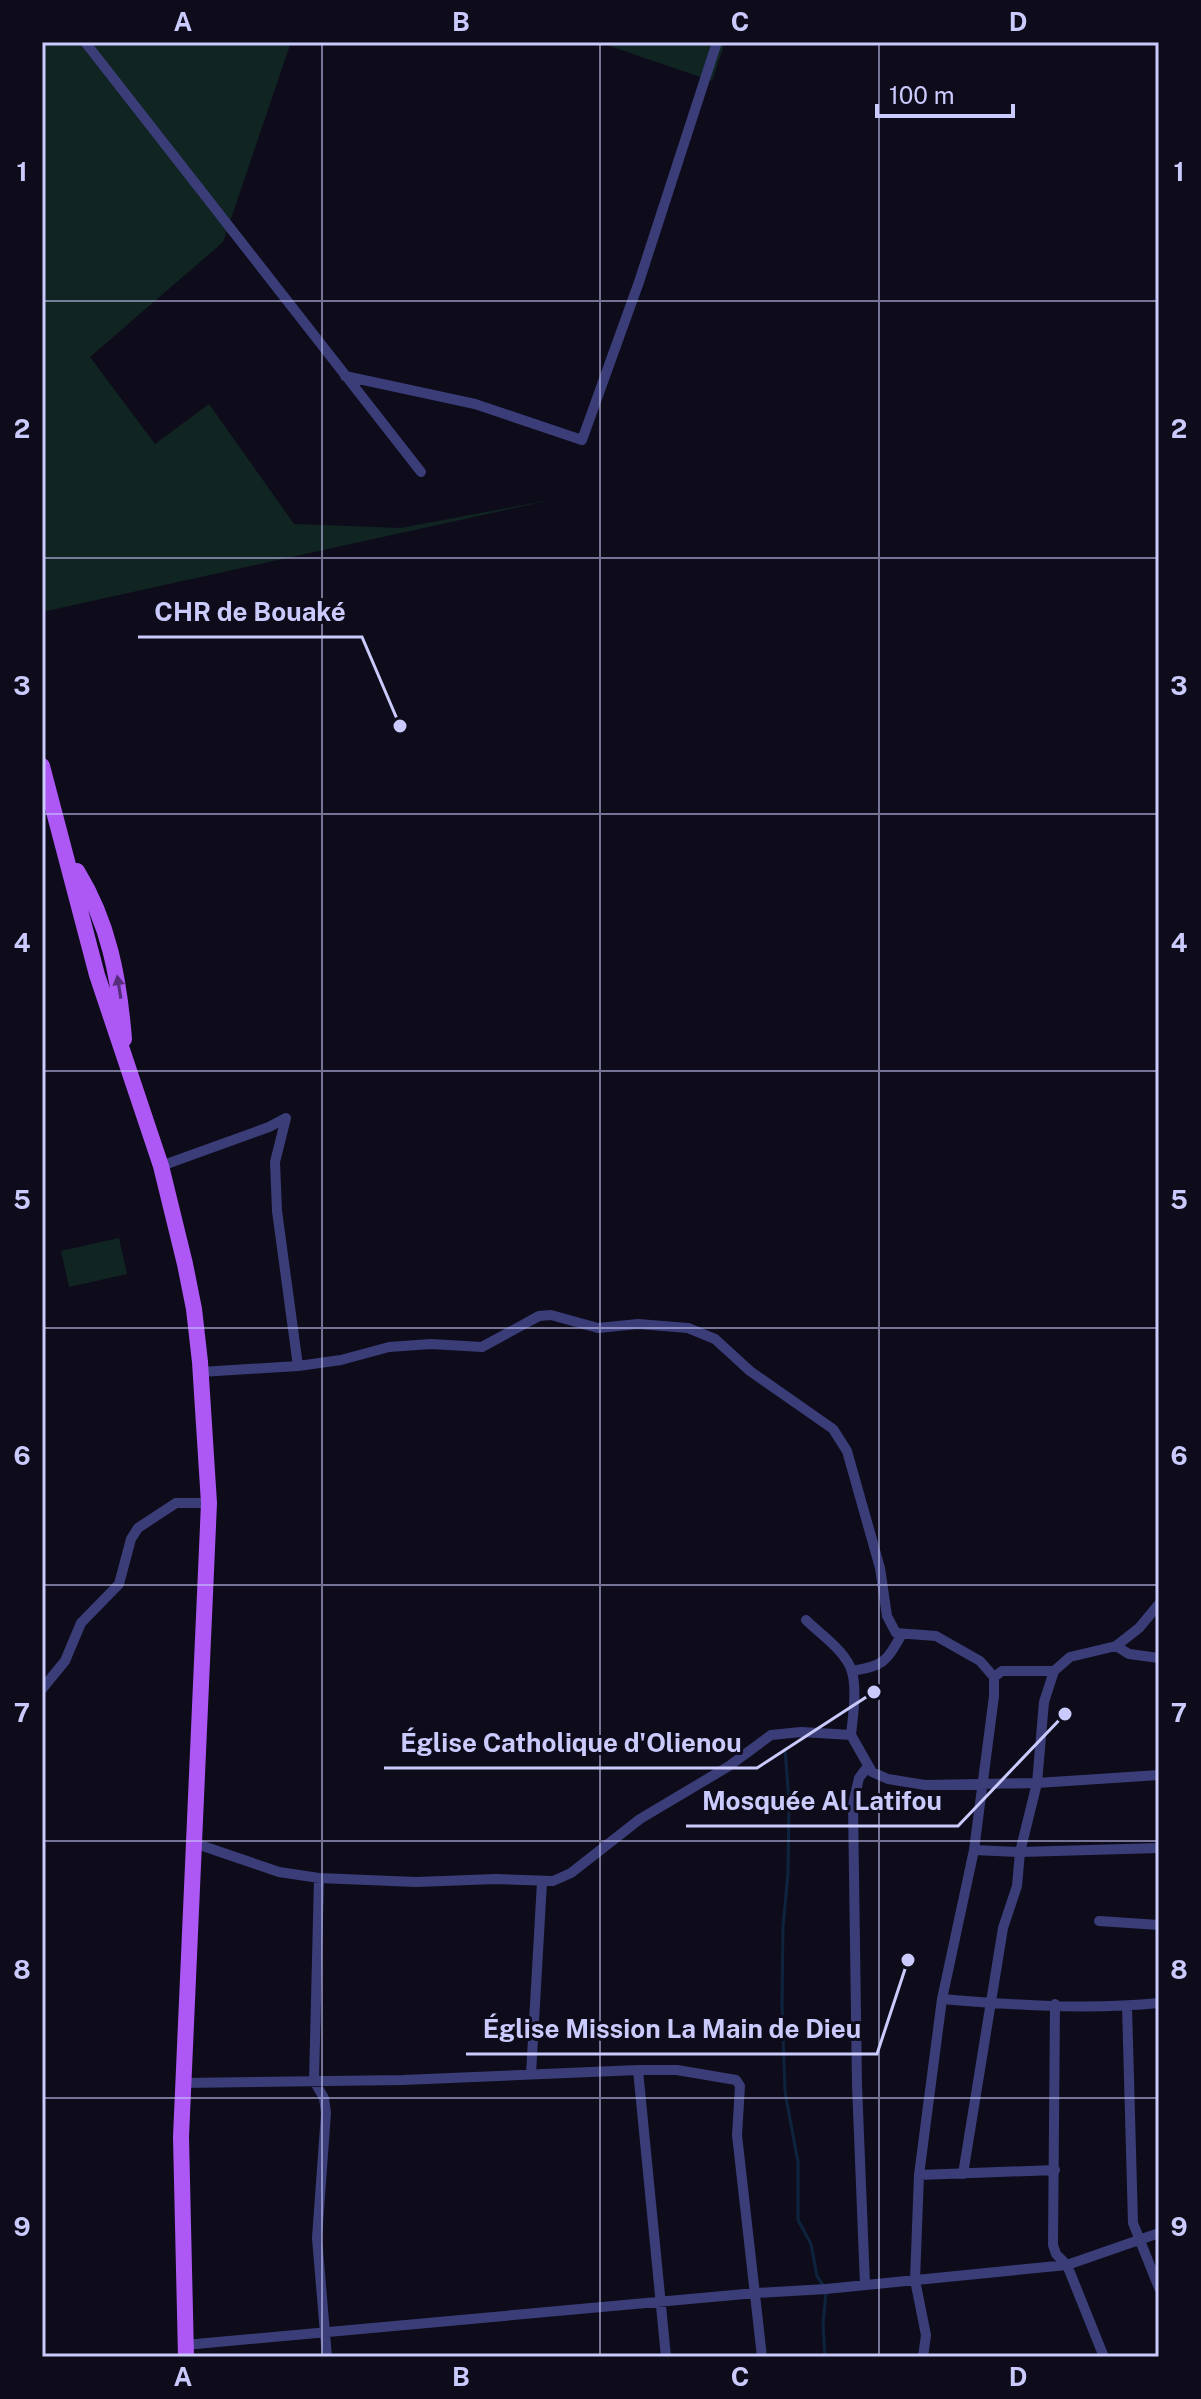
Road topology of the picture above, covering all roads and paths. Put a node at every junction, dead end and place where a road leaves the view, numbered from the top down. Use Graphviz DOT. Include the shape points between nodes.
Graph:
graph roads {
  1 [pos="85,42"];
  2 [pos="717,42"];
  3 [pos="345,376"];
  4 [pos="421,472"];
  5 [pos="42,766"];
  6 [pos="161,1166"];
  7 [pos="298,1366"];
  8 [pos="201,1372"];
  9 [pos="209,1503"];
  10 [pos="1159,1604"];
  11 [pos="806,1620"];
  12 [pos="902,1634"];
  13 [pos="1116,1646"];
  14 [pos="1159,1658"];
  15 [pos="852,1671"];
  16 [pos="1054,1671"];
  17 [pos="994,1677"];
  18 [pos="42,1689"];
  19 [pos="851,1735"];
  20 [pos="868,1766"];
  21 [pos="1159,1775"];
  22 [pos="984,1782"];
  23 [pos="1037,1783"];
  24 [pos="194,1843"];
  25 [pos="1159,1848"];
  26 [pos="974,1850"];
  27 [pos="1020,1852"];
  28 [pos="319,1878"];
  29 [pos="542,1882"];
  30 [pos="1099,1921"];
  31 [pos="1159,1925"];
  32 [pos="942,1999"];
  33 [pos="992,2003"];
  34 [pos="1159,2003"];
  35 [pos="1055,2004"];
  36 [pos="1127,2006"];
  37 [pos="638,2070"];
  38 [pos="531,2074"];
  39 [pos="314,2081"];
  40 [pos="183,2083"];
  41 [pos="1055,2170"];
  42 [pos="963,2174"];
  43 [pos="919,2175"];
  44 [pos="1159,2233"];
  45 [pos="1139,2242"];
  46 [pos="1067,2265"];
  47 [pos="915,2280"];
  48 [pos="865,2285"];
  49 [pos="1159,2288"];
  50 [pos="756,2293"];
  51 [pos="659,2302"];
  52 [pos="326,2334"];
  53 [pos="186,2351"];
  54 [pos="327,2357"];
  55 [pos="666,2357"];
  56 [pos="762,2357"];
  57 [pos="923,2357"];
  58 [pos="1104,2357"];
  1 -- 3 [label="street"];
  2 -- 3 [label="street" via="582,440 475,404"];
  3 -- 4 [label="street"];
  5 -- 6 [label="main road" via="97,975"];
  6 -- 7 [label="street" via="286,1118 275,1162 277,1211"];
  6 -- 8 [label="main road" via="194,1309"];
  7 -- 8 [label="street"];
  7 -- 12 [label="street" via="389,1347 482,1347 539,1316 551,1315 598,1328 688,1328 715,1339 750,1371 833,1429 847,1451 880,1568 887,1616"];
  8 -- 9 [label="main road"];
  9 -- 18 [label="street" via="176,1503 138,1528 119,1584 81,1623 65,1661"];
  9 -- 24 [label="main road"];
  10 -- 13 [label="street"];
  11 -- 15 [label="street"];
  12 -- 15 [label="street" via="889,1658 877,1667"];
  12 -- 17 [label="street" via="936,1636 980,1661"];
  13 -- 14 [label="street" via="1129,1654"];
  13 -- 16 [label="street" via="1070,1657"];
  15 -- 19 [label="street"];
  16 -- 17 [label="street" via="1002,1671"];
  16 -- 23 [label="street" via="1044,1702"];
  17 -- 22 [label="street"];
  19 -- 20 [label="street"];
  19 -- 29 [label="street" via="771,1735 640,1819 571,1873"];
  20 -- 22 [label="street" via="888,1779 925,1785"];
  20 -- 48 [label="street" via="853,1804"];
  21 -- 23 [label="street"];
  22 -- 23 [label="street"];
  22 -- 26 [label="street"];
  23 -- 27 [label="street"];
  24 -- 28 [label="street" via="279,1872"];
  24 -- 40 [label="main road"];
  25 -- 27 [label="street"];
  26 -- 27 [label="street"];
  26 -- 32 [label="street"];
  27 -- 33 [label="street"];
  28 -- 29 [label="street"];
  28 -- 39 [label="street"];
  29 -- 38 [label="street"];
  30 -- 31 [label="street"];
  32 -- 33 [label="street"];
  32 -- 43 [label="street"];
  33 -- 35 [label="street"];
  33 -- 42 [label="street"];
  34 -- 36 [label="street"];
  35 -- 36 [label="street"];
  35 -- 41 [label="street"];
  36 -- 45 [label="street" via="1133,2223"];
  37 -- 38 [label="street"];
  37 -- 50 [label="street" via="677,2070 739,2082 738,2146"];
  37 -- 51 [label="street"];
  38 -- 39 [label="street"];
  39 -- 40 [label="street"];
  39 -- 52 [label="street" via="326,2113 317,2238"];
  40 -- 53 [label="main road"];
  41 -- 42 [label="street"];
  41 -- 46 [label="street" via="1053,2245"];
  42 -- 43 [label="street"];
  43 -- 47 [label="street"];
  44 -- 45 [label="street"];
  45 -- 46 [label="street"];
  45 -- 49 [label="street"];
  46 -- 47 [label="street"];
  46 -- 58 [label="street"];
  47 -- 48 [label="street"];
  47 -- 57 [label="street" via="926,2335"];
  48 -- 50 [label="street"];
  50 -- 51 [label="street"];
  50 -- 56 [label="street"];
  51 -- 52 [label="street"];
  51 -- 55 [label="street"];
  52 -- 53 [label="street"];
  52 -- 54 [label="street"];
}
